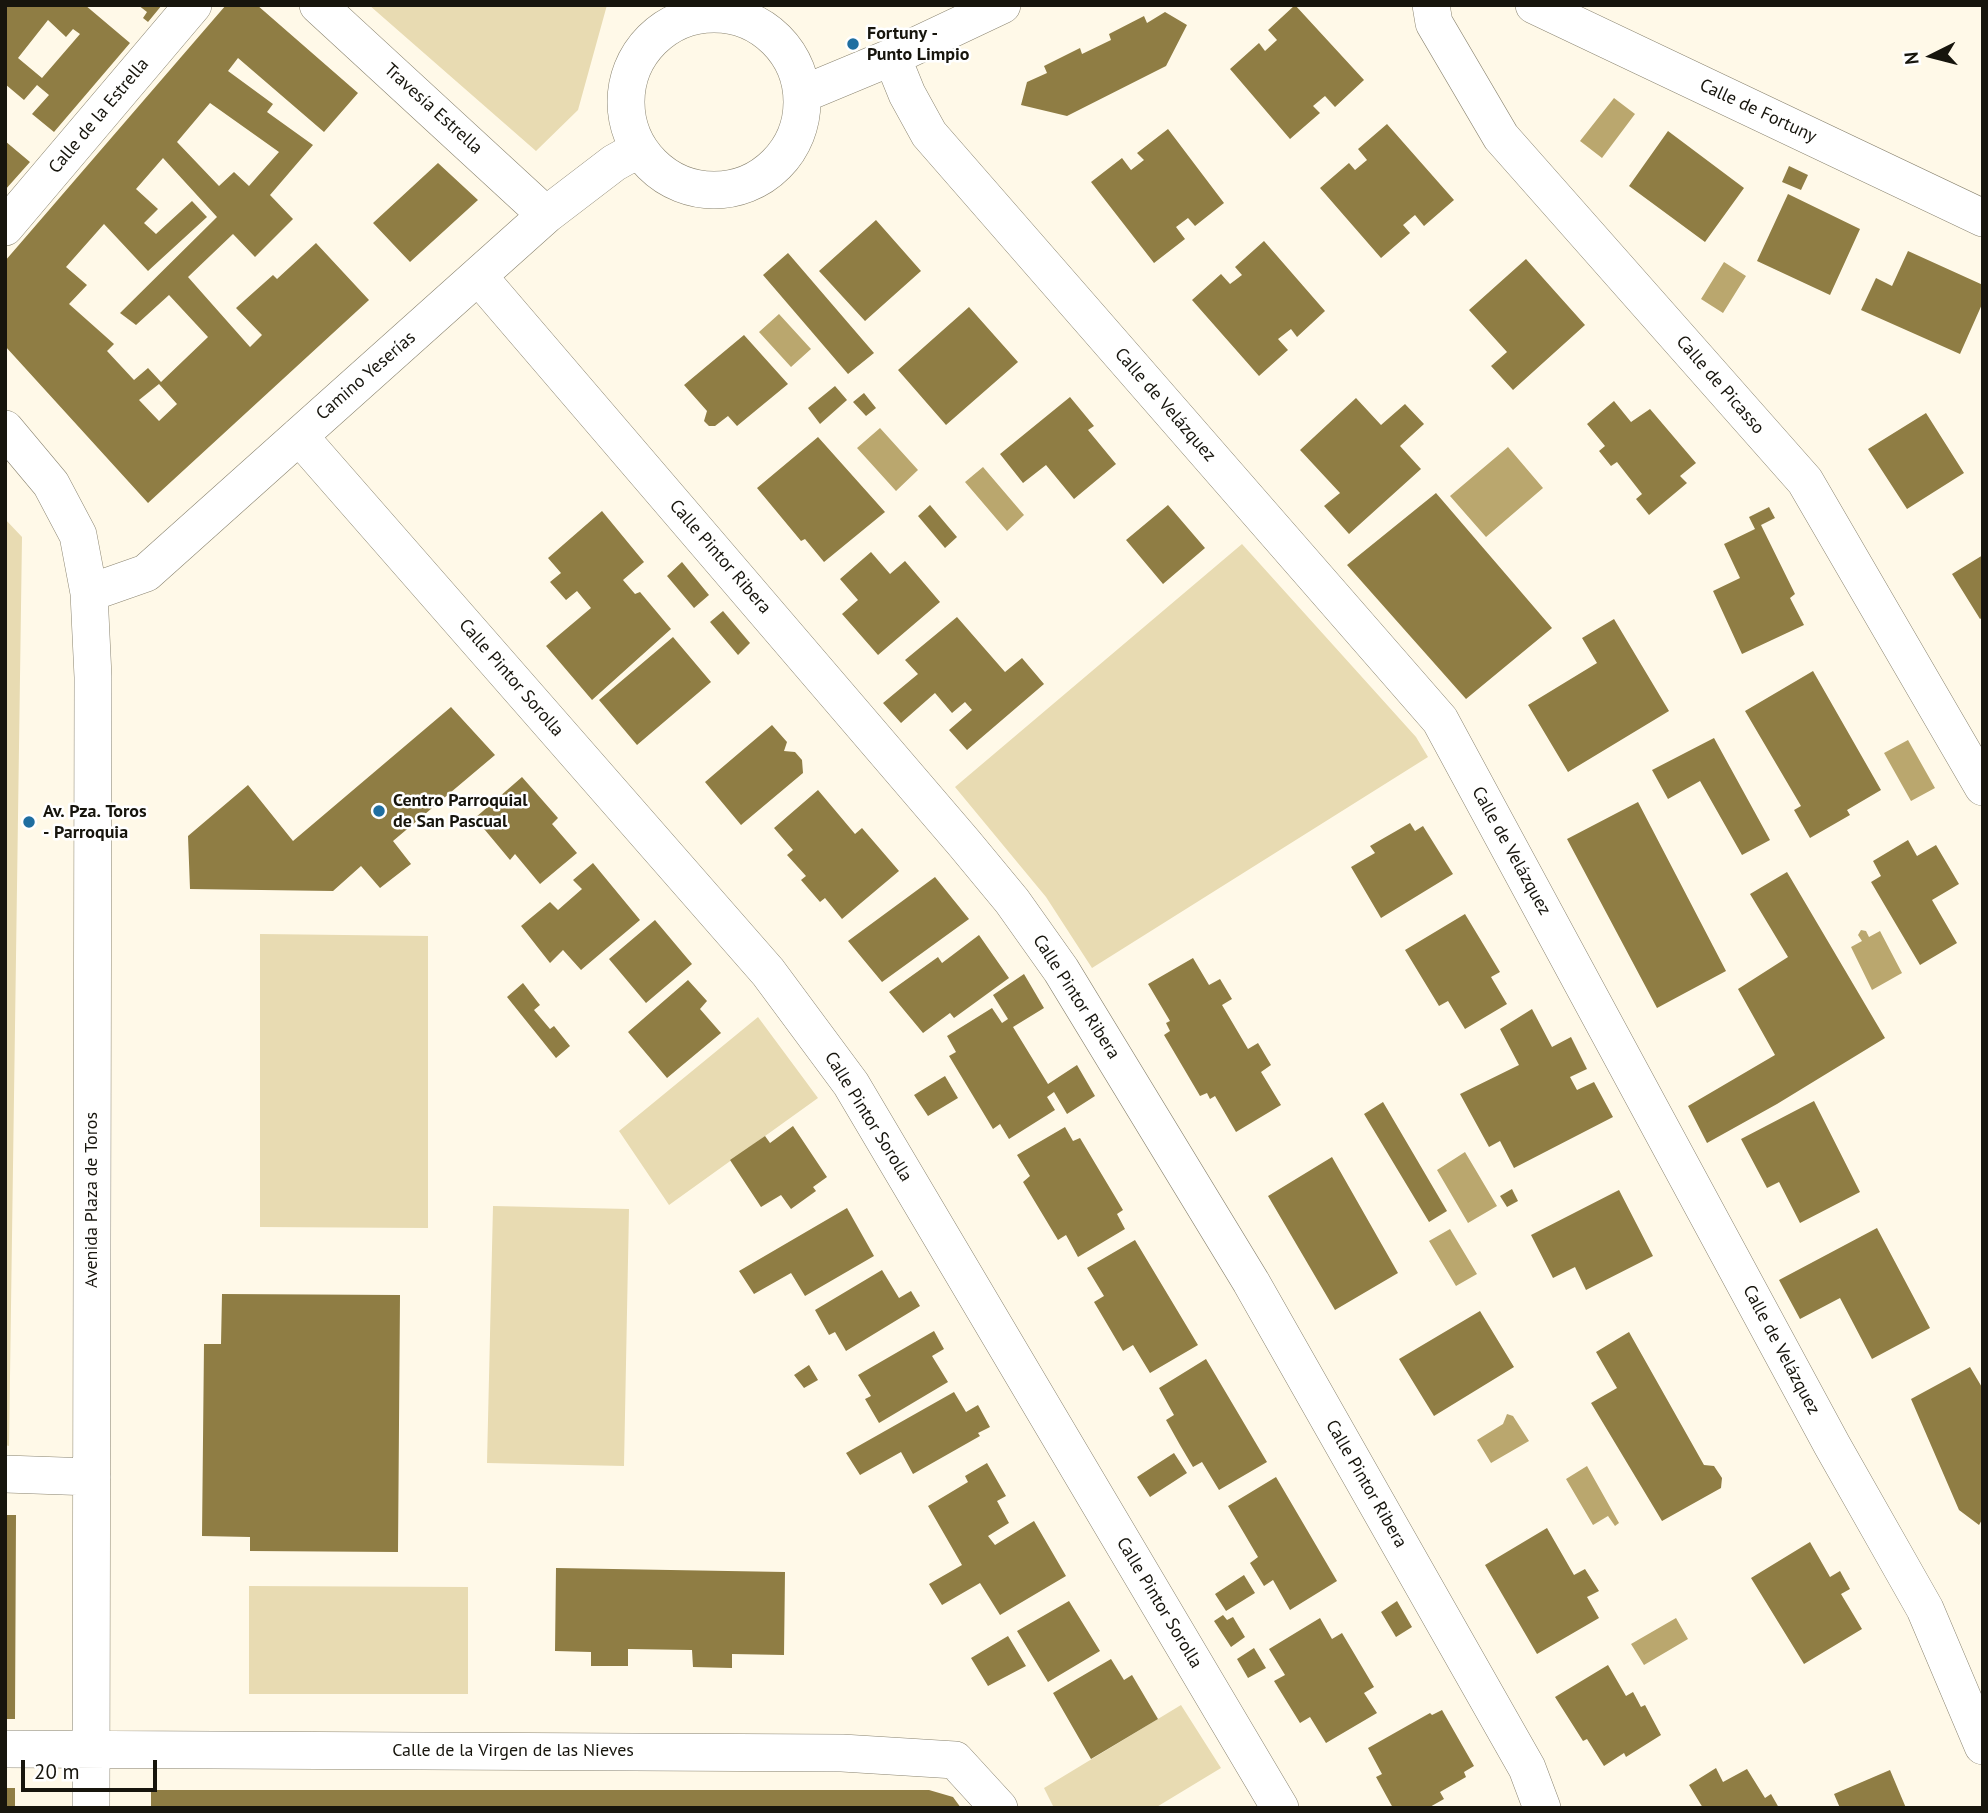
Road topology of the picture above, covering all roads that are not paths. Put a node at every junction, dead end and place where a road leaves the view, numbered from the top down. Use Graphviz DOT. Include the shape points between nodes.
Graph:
graph roads {
  1 [pos="193,5"];
  2 [pos="318,5"];
  3 [pos="1002,5"];
  4 [pos="1431,5"];
  5 [pos="1534,5"];
  6 [pos="698,10"];
  7 [pos="892,57"];
  8 [pos="803,94"];
  9 [pos="639,149"];
  10 [pos="546,215"];
  11 [pos="1983,218"];
  12 [pos="5,227"];
  13 [pos="479,277"];
  14 [pos="5,429"];
  15 [pos="299,436"];
  16 [pos="89,593"];
  17 [pos="1983,786"];
  18 [pos="5,1474"];
  19 [pos="92,1476"];
  20 [pos="1983,1746"];
  21 [pos="5,1749"];
  22 [pos="92,1749"];
  23 [pos="91,1808"];
  24 [pos="999,1808"];
  25 [pos="1280,1808"];
  26 [pos="1542,1808"];
  1 -- 12 [label="street, Calle de la Estrella"];
  2 -- 10 [label="street, Travesía Estrella"];
  3 -- 7 [label="street"];
  4 -- 17 [label="street, Calle de Picasso" via="1434,23 1501,137 1805,481"];
  5 -- 11 [label="street, Calle de Fortuny"];
  6 -- 8 [label="street" via="728,14 764,29 779,41 795,66"];
  6 -- 9 [label="street" via="649,41 633,66 626,94 628,122"];
  7 -- 8 [label="street"];
  7 -- 20 [label="street, Calle de Velázquez" via="929,134 1440,720 1925,1609"];
  8 -- 9 [label="street" via="800,123 789,151 768,172 743,187 713,191 685,186 659,171"];
  9 -- 10 [label="street, Camino Yeserías"];
  10 -- 13 [label="street, Camino Yeserías"];
  13 -- 15 [label="street, Camino Yeserías"];
  13 -- 26 [label="street, Calle Pintor Ribera" via="964,843 1061,970 1251,1282 1527,1768"];
  14 -- 16 [label="street, Avenida Plaza de Toros" via="51,484 78,535"];
  15 -- 16 [label="street, Camino Yeserías" via="146,573"];
  15 -- 25 [label="street, Calle Pintor Sorolla" via="759,962 851,1084"];
  16 -- 19 [label="street, Avenida Plaza de Toros" via="93,677"];
  18 -- 19 [label="street"];
  19 -- 22 [label="street, Avenida Plaza de Toros"];
  21 -- 22 [label="street, Calle de la Virgen de las Nieves"];
  22 -- 23 [label="street, Avenida Plaza de Toros"];
  22 -- 24 [label="street, Calle de la Virgen de las Nieves" via="842,1753 955,1759"];
}
